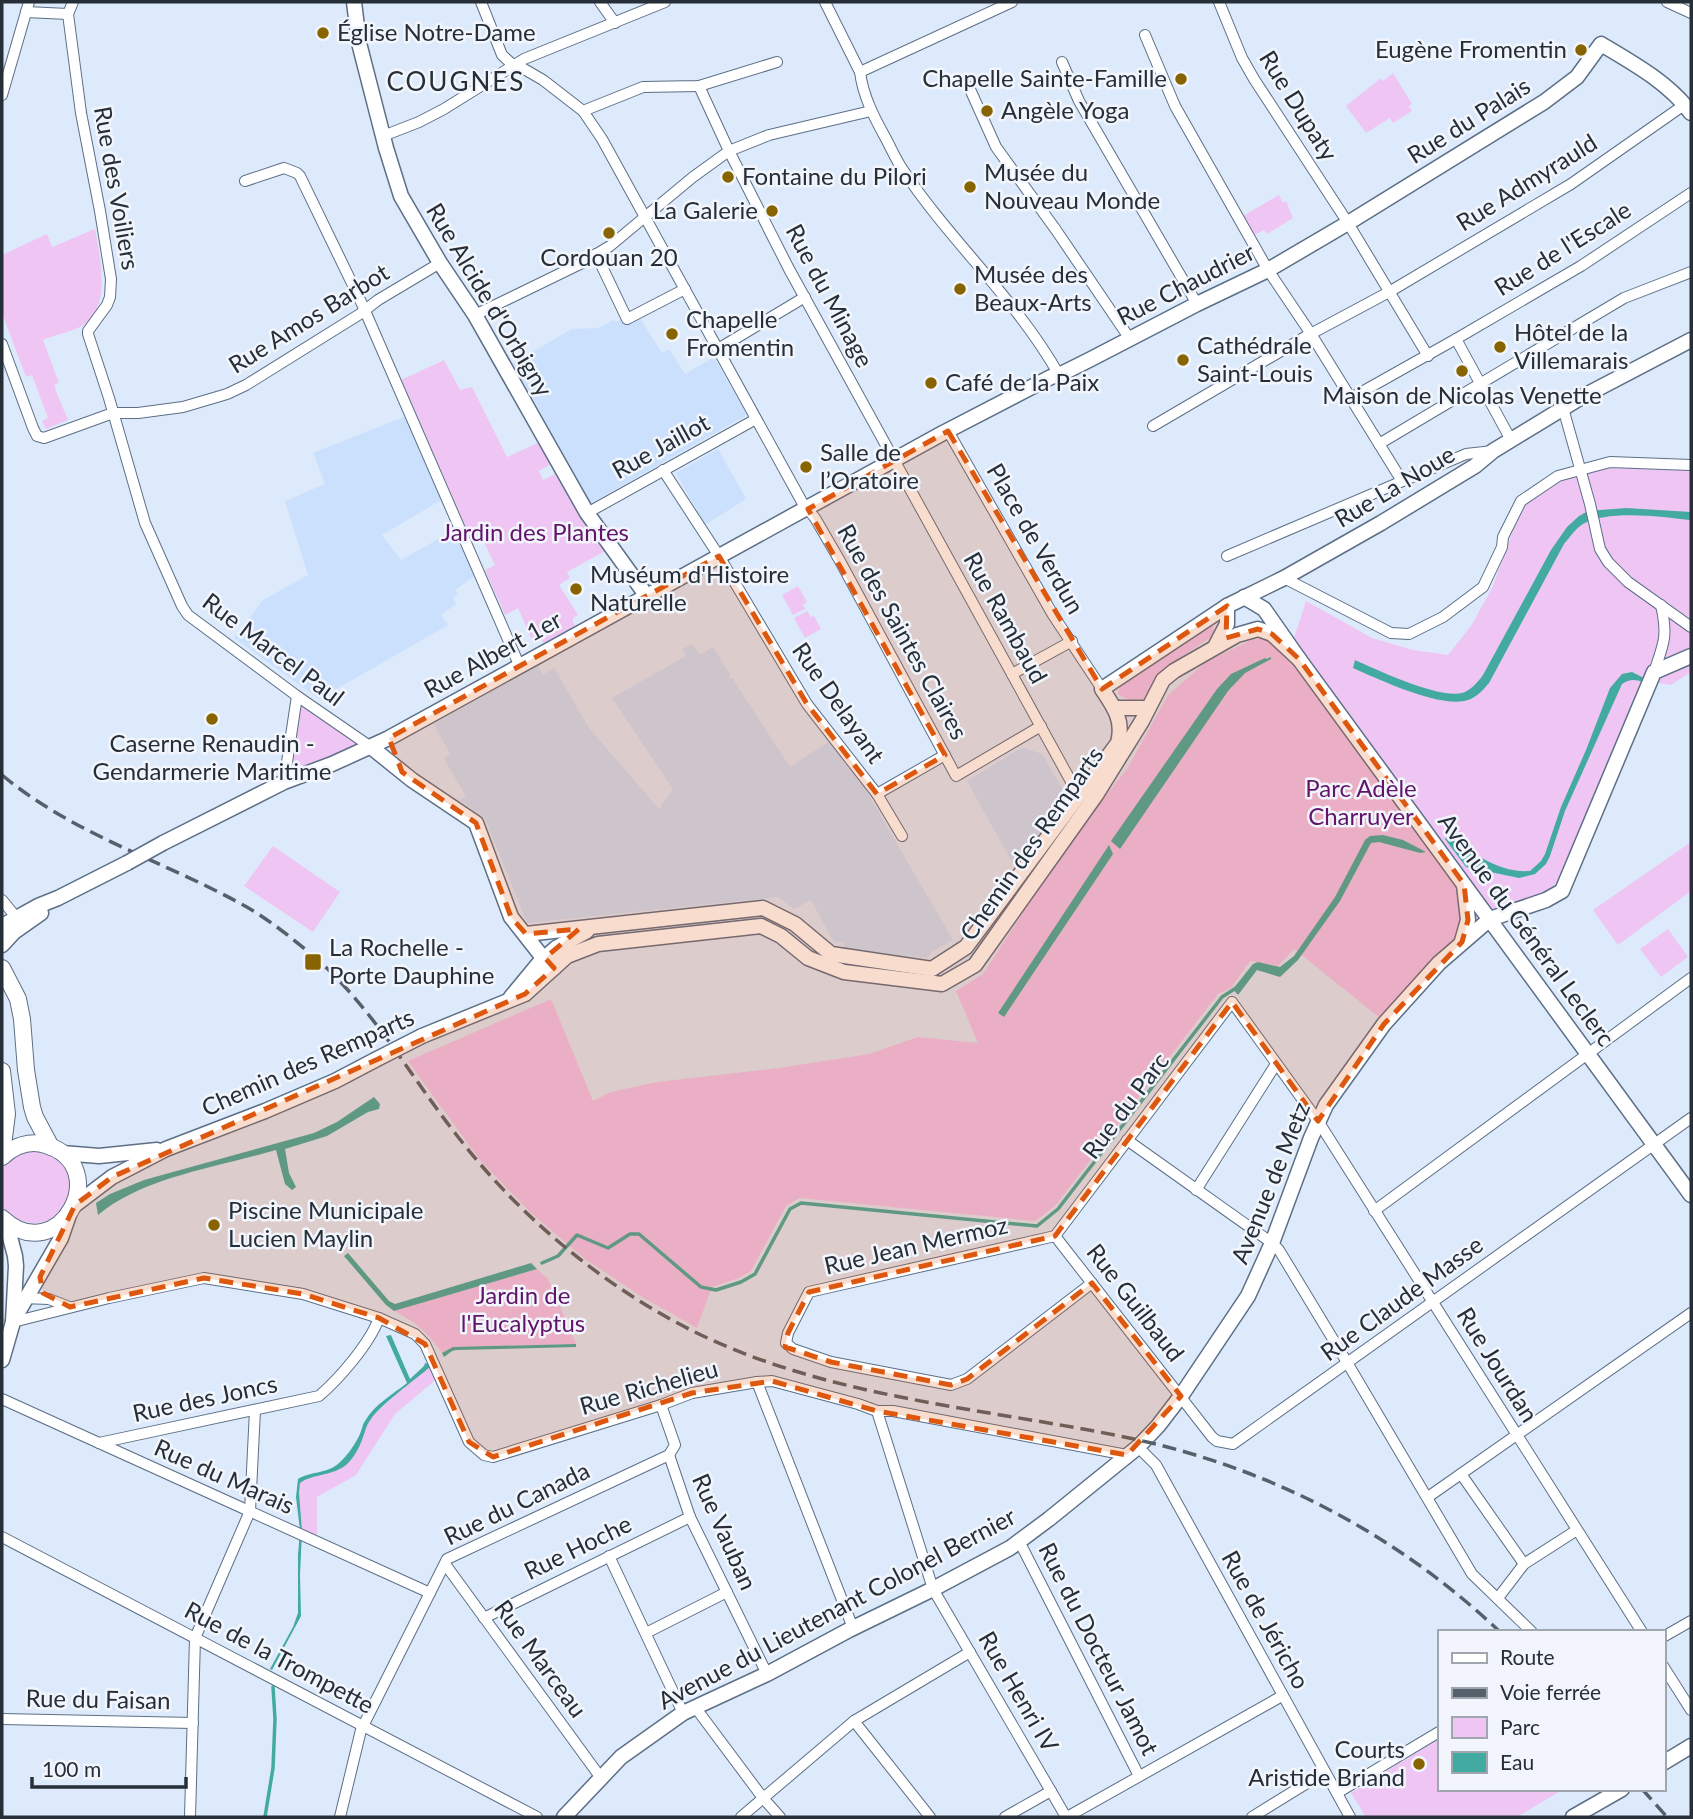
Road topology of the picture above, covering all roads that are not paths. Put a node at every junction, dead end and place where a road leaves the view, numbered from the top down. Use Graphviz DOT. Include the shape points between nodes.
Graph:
graph roads {
  1 [pos="72,2"];
  2 [pos="354,2"];
  3 [pos="481,2"];
  4 [pos="600,2"];
  5 [pos="665,2"];
  6 [pos="825,2"];
  7 [pos="1012,2"];
  8 [pos="1667,2"];
  9 [pos="1220,5"];
  10 [pos="993,6"];
  11 [pos="27,7"];
  12 [pos="1691,13"];
  13 [pos="68,14"];
  14 [pos="615,23"];
  15 [pos="1145,35"];
  16 [pos="777,62"];
  17 [pos="1062,62"];
  18 [pos="513,65"];
  19 [pos="860,72"];
  20 [pos="699,86"];
  21 [pos="969,87"];
  22 [pos="2,94"];
  23 [pos="1688,109"];
  24 [pos="583,111"];
  25 [pos="871,111"];
  26 [pos="383,136"];
  27 [pos="729,151"];
  28 [pos="245,181"];
  29 [pos="1691,193"];
  30 [pos="646,218"];
  31 [pos="1348,223"];
  32 [pos="596,254"];
  33 [pos="440,263"];
  34 [pos="1268,270"];
  35 [pos="1691,272"];
  36 [pos="685,289"];
  37 [pos="1389,292"];
  38 [pos="805,297"];
  39 [pos="1197,304"];
  40 [pos="364,310"];
  41 [pos="475,315"];
  42 [pos="1311,334"];
  43 [pos="1130,339"];
  44 [pos="1456,339"];
  45 [pos="1691,340"];
  46 [pos="2,344"];
  47 [pos="718,349"];
  48 [pos="1428,356"];
  49 [pos="1059,375"];
  50 [pos="1480,383"];
  51 [pos="1351,398"];
  52 [pos="1563,408"];
  53 [pos="113,413"];
  54 [pos="756,419"];
  55 [pos="1153,426"];
  56 [pos="948,430"];
  57 [pos="1511,440"];
  58 [pos="1379,444"];
  59 [pos="1493,451"];
  60 [pos="894,460"];
  61 [pos="1691,466"];
  62 [pos="1580,469"];
  63 [pos="663,470"];
  64 [pos="1402,481"];
  65 [pos="808,509"];
  66 [pos="587,513"];
  67 [pos="719,556"];
  68 [pos="1227,556"];
  69 [pos="1284,578"];
  70 [pos="646,595"];
  71 [pos="1244,597"];
  72 [pos="1661,605"];
  73 [pos="1227,606"];
  74 [pos="1691,627"];
  75 [pos="1072,641"];
  76 [pos="1216,645"];
  77 [pos="1691,656"];
  78 [pos="1299,659"];
  79 [pos="520,667"];
  80 [pos="1654,672"];
  81 [pos="1012,674"];
  82 [pos="1102,689"];
  83 [pos="297,696"];
  84 [pos="1114,708"];
  85 [pos="1148,708"];
  86 [pos="1041,726"];
  87 [pos="389,738"];
  88 [pos="371,747"];
  89 [pos="945,755"];
  90 [pos="402,772"];
  91 [pos="284,782"];
  92 [pos="877,794"];
  93 [pos="1079,796"];
  94 [pos="902,836"];
  95 [pos="1464,884"];
  96 [pos="2,900"];
  97 [pos="1490,919"];
  98 [pos="20,921"];
  99 [pos="2,926"];
  100 [pos="593,928"];
  101 [pos="526,934"];
  102 [pos="1462,942"];
  103 [pos="2,945"];
  104 [pos="550,963"];
  105 [pos="2,968"];
  106 [pos="1691,978"];
  107 [pos="1231,1002"];
  108 [pos="1589,1054"];
  109 [pos="1276,1064"];
  110 [pos="2,1071"];
  111 [pos="1691,1118"];
  112 [pos="1318,1121"];
  113 [pos="1127,1140"];
  114 [pos="1655,1144"];
  115 [pos="166,1149"];
  116 [pos="57,1150"];
  117 [pos="2,1155"];
  118 [pos="1196,1189"];
  119 [pos="1691,1195"];
  120 [pos="72,1210"];
  121 [pos="1374,1211"];
  122 [pos="4,1220"];
  123 [pos="1055,1236"];
  124 [pos="1272,1243"];
  125 [pos="40,1277"];
  126 [pos="1092,1283"];
  127 [pos="21,1298"];
  128 [pos="49,1299"];
  129 [pos="1433,1302"];
  130 [pos="70,1307"];
  131 [pos="1691,1312"];
  132 [pos="379,1318"];
  133 [pos="13,1322"];
  134 [pos="2,1360"];
  135 [pos="1348,1364"];
  136 [pos="757,1382"];
  137 [pos="1181,1396"];
  138 [pos="2,1399"];
  139 [pos="661,1405"];
  140 [pos="255,1410"];
  141 [pos="877,1411"];
  142 [pos="1517,1435"];
  143 [pos="99,1443"];
  144 [pos="1133,1451"];
  145 [pos="668,1455"];
  146 [pos="1461,1474"];
  147 [pos="1427,1497"];
  148 [pos="250,1511"];
  149 [pos="690,1517"];
  150 [pos="1577,1530"];
  151 [pos="2,1537"];
  152 [pos="1019,1541"];
  153 [pos="609,1556"];
  154 [pos="445,1564"];
  155 [pos="1524,1564"];
  156 [pos="933,1589"];
  157 [pos="430,1592"];
  158 [pos="727,1592"];
  159 [pos="1498,1598"];
  160 [pos="484,1618"];
  161 [pos="1691,1621"];
  162 [pos="853,1628"];
  163 [pos="1530,1630"];
  164 [pos="1641,1630"];
  165 [pos="646,1633"];
  166 [pos="1665,1636"];
  167 [pos="195,1638"];
  168 [pos="970,1652"];
  169 [pos="1665,1669"];
  170 [pos="767,1674"];
  171 [pos="1282,1696"];
  172 [pos="689,1710"];
  173 [pos="1691,1710"];
  174 [pos="2,1719"];
  175 [pos="854,1721"];
  176 [pos="193,1723"];
  177 [pos="363,1726"];
  178 [pos="1438,1733"];
  179 [pos="1691,1746"];
  180 [pos="1665,1762"];
  181 [pos="1325,1772"];
  182 [pos="1139,1776"];
  183 [pos="601,1778"];
  184 [pos="1051,1791"];
  185 [pos="1618,1791"];
  186 [pos="1337,1793"];
  187 [pos="764,1798"];
  188 [pos="1343,1806"];
  189 [pos="191,1817"];
  190 [pos="340,1817"];
  191 [pos="537,1817"];
  192 [pos="564,1817"];
  193 [pos="741,1817"];
  194 [pos="780,1817"];
  195 [pos="930,1817"];
  196 [pos="1005,1817"];
  197 [pos="1066,1817"];
  198 [pos="1252,1817"];
  199 [pos="1340,1817"];
  200 [pos="1350,1817"];
  201 [pos="1573,1817"];
  1 -- 13 [label="street, Rue des Voiliers"];
  2 -- 26 [label="street, Rue Alcide d'Orbigny" via="359,43"];
  3 -- 18 [label="street" via="502,55"];
  4 -- 14 [label="street"];
  5 -- 14 [label="street"];
  6 -- 19 [label="street"];
  7 -- 10 [label="street"];
  8 -- 12 [label="street"];
  9 -- 31 [label="street, Rue Dupaty" via="1254,79"];
  10 -- 19 [label="street"];
  11 -- 13 [label="street"];
  11 -- 22 [label="street"];
  13 -- 53 [label="street, Rue des Voiliers" via="111,279 107,305 88,334"];
  14 -- 18 [label="street"];
  15 -- 34 [label="street" via="1175,106"];
  16 -- 20 [label="street"];
  17 -- 39 [label="street" via="1079,101"];
  18 -- 24 [label="street, Rue des Saintes Claires"];
  18 -- 26 [label="street" via="444,109"];
  19 -- 25 [label="street"];
  20 -- 24 [label="street" via="643,87"];
  20 -- 27 [label="street, Rue du Minage"];
  21 -- 43 [label="street" via="996,147"];
  23 -- 31 [label="street, Rue du Palais" via="1645,71 1601,44 1577,76 1544,102"];
  23 -- 37 [label="street, Rue Admyrauld" via="1675,110 1571,184"];
  24 -- 30 [label="street, Rue des Saintes Claires"];
  25 -- 27 [label="street" via="769,135"];
  25 -- 49 [label="street" via="920,195 1011,307"];
  26 -- 33 [label="street, Rue Alcide d'Orbigny" via="401,196"];
  27 -- 30 [label="street"];
  27 -- 38 [label="street, Rue du Minage"];
  28 -- 40 [label="street" via="284,168 299,175"];
  29 -- 44 [label="street, Rue de l'Escale" via="1581,266"];
  30 -- 32 [label="street"];
  30 -- 36 [label="street, Rue des Saintes Claires"];
  31 -- 34 [label="street, Rue Chaudrier"];
  31 -- 37 [label="street, Rue Dupaty"];
  32 -- 36 [label="street" via="627,319"];
  32 -- 41 [label="street"];
  33 -- 40 [label="street, Rue Amos Barbot"];
  33 -- 41 [label="street, Rue Alcide d'Orbigny"];
  34 -- 39 [label="street, Rue Chaudrier"];
  34 -- 42 [label="street"];
  35 -- 50 [label="street" via="1624,298"];
  36 -- 47 [label="street, Rue des Saintes Claires"];
  37 -- 42 [label="street, Rue Admyrauld"];
  37 -- 48 [label="street, Rue Dupaty"];
  38 -- 47 [label="street"];
  38 -- 60 [label="street, Rue du Minage"];
  39 -- 43 [label="street, Rue Chaudrier"];
  40 -- 53 [label="street, Rue Amos Barbot" via="237,390 193,404"];
  40 -- 79 [label="street"];
  41 -- 66 [label="street, Rue Alcide d'Orbigny"];
  42 -- 51 [label="street"];
  42 -- 55 [label="street, Rue Admyrauld"];
  43 -- 49 [label="street, Rue Chaudrier"];
  44 -- 48 [label="street, Rue de l'Escale"];
  44 -- 50 [label="street"];
  45 -- 52 [label="street, Rue La Noue"];
  46 -- 53 [label="street, Rue Amos Barbot" via="40,438"];
  47 -- 54 [label="street, Rue des Saintes Claires"];
  48 -- 51 [label="street, Rue de l'Escale"];
  49 -- 56 [label="street, Rue Chaudrier"];
  50 -- 57 [label="street"];
  50 -- 58 [label="street"];
  51 -- 58 [label="street"];
  52 -- 57 [label="street, Rue La Noue"];
  52 -- 62 [label="street"];
  53 -- 83 [label="street, Rue Marcel Paul" via="145,523 182,606"];
  54 -- 63 [label="street, Rue Jaillot"];
  54 -- 65 [label="street, Rue des Saintes Claires"];
  56 -- 60 [label="street, Rue Chaudrier"];
  56 -- 75 [label="street, Place de Verdun"];
  57 -- 59 [label="street, Rue La Noue"];
  58 -- 64 [label="street"];
  59 -- 64 [label="street" via="1466,454"];
  59 -- 69 [label="street, Rue La Noue" via="1444,485"];
  60 -- 65 [label="street, Rue Albert 1er"];
  60 -- 81 [label="street, Rue Rambaud"];
  61 -- 62 [label="street" via="1610,462"];
  62 -- 69 [label="street" via="1558,476 1521,501 1483,587 1443,617 1409,634 1391,633"];
  62 -- 72 [label="street" via="1600,549 1628,582"];
  63 -- 66 [label="street, Rue Jaillot"];
  63 -- 67 [label="street, Rue Delayant"];
  64 -- 68 [label="street"];
  65 -- 67 [label="street, Rue Albert 1er"];
  65 -- 89 [label="street, Rue des Saintes Claires"];
  66 -- 70 [label="street, Rue Alcide d'Orbigny"];
  67 -- 70 [label="street, Rue Albert 1er"];
  67 -- 92 [label="street, Rue Delayant" via="807,704"];
  69 -- 71 [label="street, Rue La Noue"];
  70 -- 79 [label="street, Rue Albert 1er"];
  71 -- 73 [label="street"];
  71 -- 78 [label="street, Avenue du Général Leclerc" via="1264,609"];
  72 -- 74 [label="street"];
  72 -- 80 [label="street" via="1665,638"];
  73 -- 76 [label="street" via="1227,624"];
  73 -- 82 [label="street"];
  75 -- 81 [label="street"];
  75 -- 82 [label="street, Place de Verdun"];
  76 -- 78 [label="street, Chemin des Remparts" via="1258,629 1272,634"];
  76 -- 85 [label="street, Chemin des Remparts" via="1163,680"];
  77 -- 80 [label="street"];
  78 -- 95 [label="street, Avenue du Général Leclerc"];
  79 -- 87 [label="street, Rue Albert 1er"];
  80 -- 97 [label="street" via="1562,891"];
  81 -- 86 [label="street, Rue Rambaud"];
  82 -- 84 [label="street, Chemin des Remparts"];
  83 -- 88 [label="street, Rue Marcel Paul"];
  83 -- 91 [label="street"];
  84 -- 85 [label="street"];
  84 -- 93 [label="street, Chemin des Remparts" via="1121,726 1118,743"];
  85 -- 104 [label="street, Chemin des Remparts" via="1096,795 975,965 942,984 844,972 808,958 761,926 598,944"];
  86 -- 89 [label="street, Rue des Saintes Claires" via="956,776"];
  86 -- 93 [label="street, Rue Rambaud"];
  87 -- 88 [label="street, Rue Albert 1er"];
  87 -- 90 [label="street"];
  88 -- 90 [label="street"];
  88 -- 91 [label="street, Rue Albert 1er"];
  89 -- 92 [label="street"];
  90 -- 101 [label="street" via="475,823 511,917"];
  91 -- 98 [label="street, Rue Albert 1er, bridge" via="38,906"];
  92 -- 94 [label="street, Rue Delayant"];
  93 -- 100 [label="street, Chemin des Remparts" via="966,947 932,969 831,954 795,924 764,908"];
  95 -- 97 [label="street, Avenue du Général Leclerc"];
  95 -- 102 [label="street" via="1468,920"];
  96 -- 98 [label="street"];
  97 -- 102 [label="street, Avenue de Metz"];
  97 -- 108 [label="street, Avenue du Général Leclerc"];
  98 -- 99 [label="street"];
  98 -- 103 [label="street"];
  100 -- 101 [label="street, Chemin des Remparts"];
  100 -- 104 [label="street, Chemin des Remparts" via="556,948"];
  101 -- 104 [label="street"];
  102 -- 112 [label="street, Avenue de Metz" via="1384,1024"];
  104 -- 115 [label="street, Chemin des Remparts, bridge" via="525,994 422,1036 335,1081"];
  105 -- 116 [label="main road" via="18,999 35,1117"];
  106 -- 108 [label="street"];
  107 -- 109 [label="street, Rue Jourdan"];
  107 -- 113 [label="street, Rue du Parc"];
  108 -- 114 [label="street, Avenue du Général Leclerc"];
  108 -- 121 [label="street"];
  109 -- 112 [label="street, Rue Jourdan"];
  109 -- 118 [label="street"];
  110 -- 117 [label="main road" via="7,1114"];
  111 -- 114 [label="street, Rue Claude Masse"];
  112 -- 121 [label="street, Rue Jourdan"];
  112 -- 124 [label="street, Avenue de Metz"];
  113 -- 118 [label="street"];
  113 -- 123 [label="street, Rue du Parc"];
  114 -- 119 [label="street, Avenue du Général Leclerc"];
  114 -- 129 [label="street, Rue Claude Masse"];
  115 -- 116 [label="street, Chemin des Remparts" via="99,1156"];
  115 -- 120 [label="street, Chemin des Remparts" via="112,1177"];
  116 -- 117 [label="main road" via="23,1144"];
  116 -- 120 [label="main road" via="69,1160 77,1178"];
  118 -- 124 [label="street"];
  120 -- 122 [label="main road" via="53,1227 34,1232"];
  120 -- 125 [label="street"];
  121 -- 129 [label="street, Rue Jourdan"];
  122 -- 127 [label="street"];
  123 -- 126 [label="street, Rue Guilbaud"];
  123 -- 126 [label="street, Rue Jean Mermoz" via="809,1292 786,1343 831,1362 951,1385 967,1380"];
  124 -- 135 [label="street"];
  124 -- 137 [label="street, Avenue de Metz" via="1248,1296"];
  125 -- 127 [label="street"];
  125 -- 128 [label="street"];
  126 -- 137 [label="street, Rue Guilbaud"];
  127 -- 128 [label="street"];
  127 -- 133 [label="street"];
  128 -- 130 [label="street"];
  129 -- 135 [label="street, Rue Claude Masse"];
  129 -- 142 [label="street, Rue Jourdan"];
  130 -- 132 [label="street" via="204,1278 303,1294"];
  130 -- 133 [label="street"];
  131 -- 142 [label="street"];
  132 -- 139 [label="street, Rue Richelieu" via="415,1334 425,1344 469,1442 484,1455 493,1457"];
  132 -- 140 [label="street, Rue des Joncs" via="370,1338 319,1396"];
  133 -- 134 [label="street"];
  135 -- 137 [label="street, Rue Claude Masse" via="1233,1444 1212,1437"];
  135 -- 147 [label="street"];
  136 -- 139 [label="street, Rue Richelieu" via="692,1393"];
  136 -- 141 [label="street, Rue Richelieu" via="772,1381"];
  136 -- 162 [label="street"];
  137 -- 144 [label="street, Avenue de Metz"];
  138 -- 143 [label="street, Rue du Marais"];
  139 -- 145 [label="street, Rue Vauban" via="675,1445"];
  140 -- 143 [label="street, Rue des Joncs"];
  140 -- 148 [label="street"];
  141 -- 144 [label="street, Rue Richelieu"];
  141 -- 156 [label="street, Rue Henri IV"];
  142 -- 146 [label="street"];
  142 -- 150 [label="street, Rue Jourdan"];
  143 -- 148 [label="street, Rue du Marais"];
  144 -- 152 [label="street, Avenue du Lieutenant Colonel Bernier"];
  144 -- 171 [label="street, Rue de Jéricho" via="1156,1465"];
  145 -- 149 [label="street, Rue Vauban"];
  145 -- 154 [label="street, Rue du Canada" via="447,1559"];
  146 -- 147 [label="street"];
  146 -- 155 [label="street"];
  147 -- 159 [label="street" via="1472,1574"];
  148 -- 157 [label="street, Rue du Marais"];
  148 -- 167 [label="street"];
  149 -- 153 [label="street, Rue Hoche"];
  149 -- 158 [label="street, Rue Vauban"];
  150 -- 155 [label="street"];
  150 -- 164 [label="street, Rue Jourdan"];
  151 -- 167 [label="street, Rue de la Trompette"];
  152 -- 156 [label="street, Avenue du Lieutenant Colonel Bernier"];
  152 -- 182 [label="street, Rue du Docteur Jamot"];
  153 -- 160 [label="street, Rue Hoche"];
  153 -- 165 [label="street"];
  154 -- 157 [label="street, Rue du Canada"];
  154 -- 160 [label="street, Rue Marceau"];
  155 -- 159 [label="street"];
  156 -- 162 [label="street, Avenue du Lieutenant Colonel Bernier"];
  156 -- 168 [label="street, Rue Henri IV"];
  157 -- 177 [label="street, Rue du Canada"];
  158 -- 165 [label="street"];
  158 -- 170 [label="street, Rue Vauban"];
  159 -- 163 [label="street"];
  160 -- 183 [label="street, Rue Marceau"];
  161 -- 166 [label="street"];
  162 -- 170 [label="street, Avenue du Lieutenant Colonel Bernier"];
  165 -- 172 [label="street"];
  167 -- 176 [label="street"];
  167 -- 177 [label="street, Rue de la Trompette"];
  168 -- 175 [label="street"];
  168 -- 184 [label="street, Rue Henri IV"];
  169 -- 173 [label="street"];
  170 -- 172 [label="street, Avenue du Lieutenant Colonel Bernier"];
  171 -- 181 [label="street, Rue de Jéricho"];
  171 -- 182 [label="street"];
  172 -- 183 [label="street, Avenue du Lieutenant Colonel Bernier" via="621,1757"];
  172 -- 187 [label="street"];
  174 -- 176 [label="street, Rue du Faisan"];
  175 -- 187 [label="street"];
  175 -- 195 [label="street"];
  176 -- 189 [label="street"];
  177 -- 190 [label="street, Rue du Canada"];
  177 -- 191 [label="street, Rue de la Trompette"];
  178 -- 186 [label="street"];
  179 -- 180 [label="street"];
  181 -- 186 [label="street, Rue de Jéricho"];
  181 -- 198 [label="street"];
  182 -- 197 [label="street"];
  183 -- 192 [label="street, Avenue du Lieutenant Colonel Bernier"];
  184 -- 196 [label="street"];
  184 -- 197 [label="street, Rue Henri IV"];
  185 -- 201 [label="street"];
  186 -- 188 [label="street, Rue de Jéricho"];
  187 -- 193 [label="street"];
  187 -- 194 [label="street"];
  188 -- 199 [label="street"];
  188 -- 200 [label="street, Rue de Jéricho"];
}
